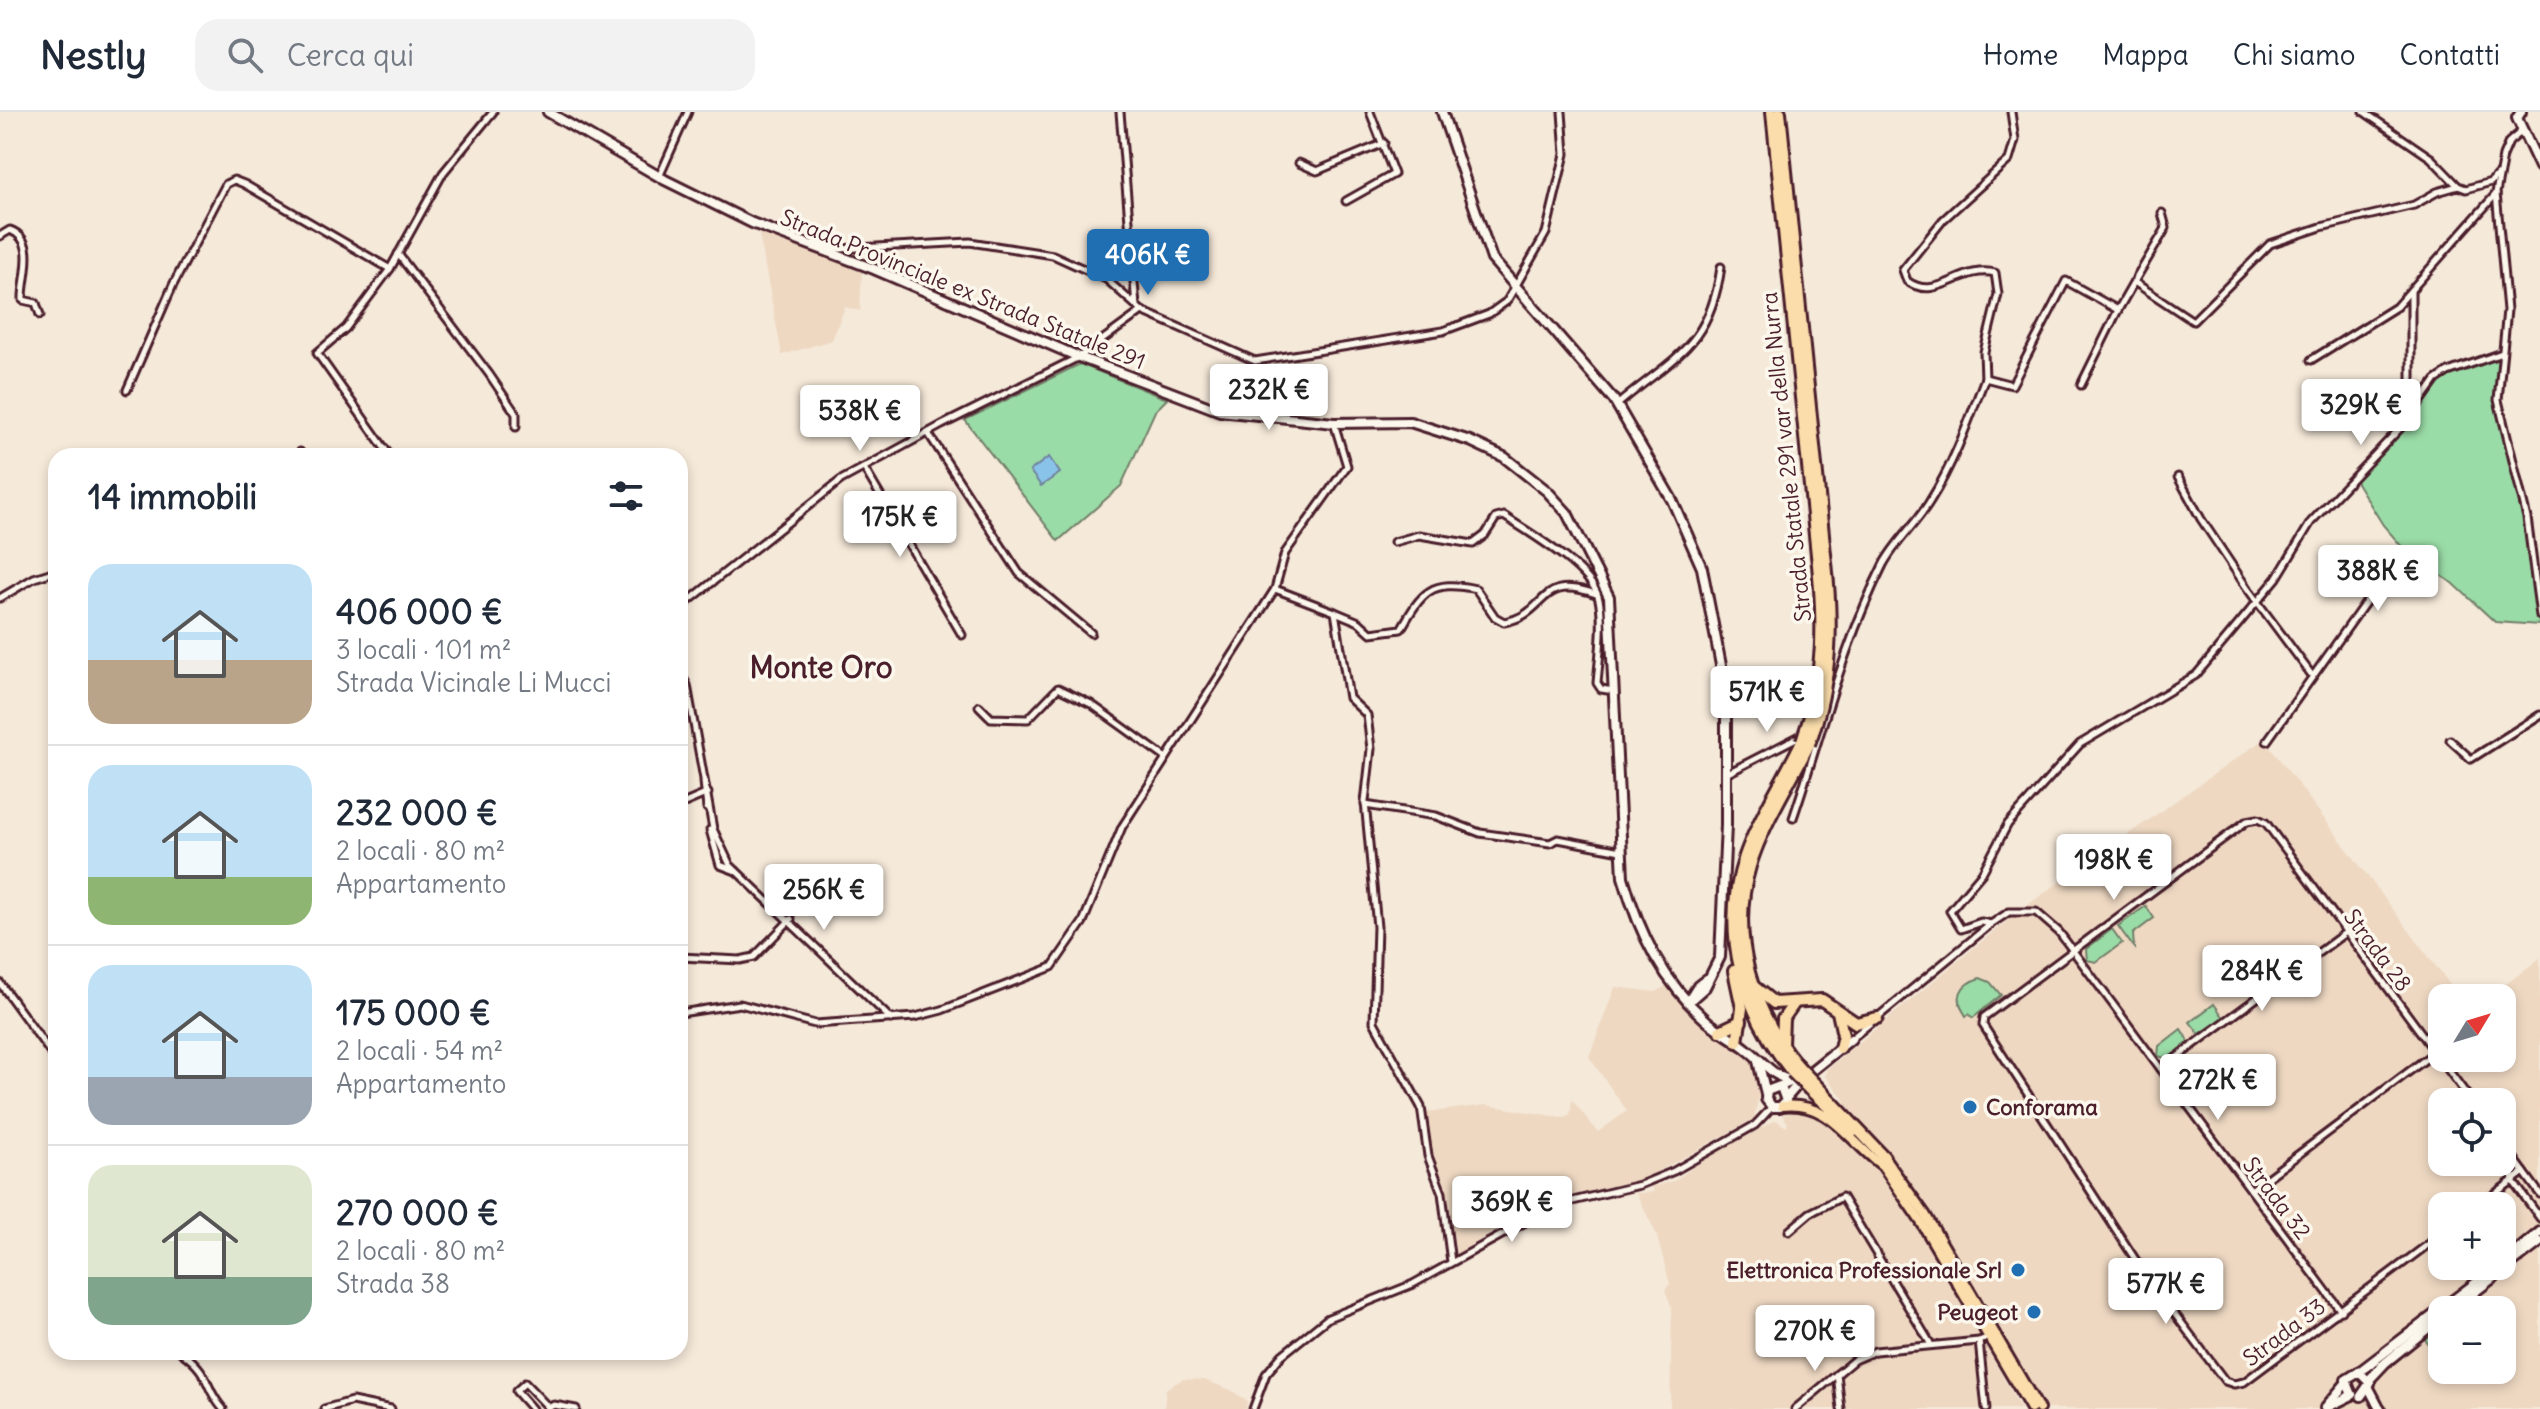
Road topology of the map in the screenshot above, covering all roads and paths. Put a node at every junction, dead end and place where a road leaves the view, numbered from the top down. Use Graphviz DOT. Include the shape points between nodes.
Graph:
graph roads {
  1 [pos="493,112"];
  2 [pos="548,112"];
  3 [pos="688,112"];
  4 [pos="1120,112"];
  5 [pos="1370,112"];
  6 [pos="1442,112"];
  7 [pos="1562,112"];
  8 [pos="1772,112"];
  9 [pos="1780,112"];
  10 [pos="2011,112"];
  11 [pos="2364,112"];
  12 [pos="2521,112"];
  13 [pos="2522,131"];
  14 [pos="1384,143"];
  15 [pos="2536,152"];
  16 [pos="1299,163"];
  17 [pos="2540,167"];
  18 [pos="2498,175"];
  19 [pos="659,177"];
  20 [pos="2458,186"];
  21 [pos="2496,193"];
  22 [pos="1346,201"];
  23 [pos="2162,213"];
  24 [pos="784,235"];
  25 [pos="0,236"];
  26 [pos="398,254"];
  27 [pos="1721,267"];
  28 [pos="390,269"];
  29 [pos="2134,282"];
  30 [pos="1516,285"];
  31 [pos="2411,290"];
  32 [pos="1140,309"];
  33 [pos="2118,310"];
  34 [pos="40,315"];
  35 [pos="2502,353"];
  36 [pos="1079,357"];
  37 [pos="2311,360"];
  38 [pos="1985,378"];
  39 [pos="2081,385"];
  40 [pos="127,390"];
  41 [pos="1617,405"];
  42 [pos="2414,413"];
  43 [pos="1334,423"];
  44 [pos="516,427"];
  45 [pos="928,433"];
  46 [pos="384,448"];
  47 [pos="864,468"];
  48 [pos="2178,477"];
  49 [pos="1394,542"];
  50 [pos="1821,555"];
  51 [pos="2387,572"];
  52 [pos="48,574"];
  53 [pos="1275,589"];
  54 [pos="1598,595"];
  55 [pos="0,598"];
  56 [pos="2257,598"];
  57 [pos="688,602"];
  58 [pos="1335,612"];
  59 [pos="2540,616"];
  60 [pos="1091,633"];
  61 [pos="962,635"];
  62 [pos="2311,674"];
  63 [pos="688,690"];
  64 [pos="1615,691"];
  65 [pos="979,706"];
  66 [pos="688,713"];
  67 [pos="2540,715"];
  68 [pos="1825,725"];
  69 [pos="2450,740"];
  70 [pos="2267,741"];
  71 [pos="1806,742"];
  72 [pos="1166,758"];
  73 [pos="1726,774"];
  74 [pos="707,794"];
  75 [pos="688,802"];
  76 [pos="1365,805"];
  77 [pos="1793,818"];
  78 [pos="1621,851"];
  79 [pos="791,919"];
  80 [pos="1991,924"];
  81 [pos="2345,933"];
  82 [pos="1735,950"];
  83 [pos="2072,951"];
  84 [pos="688,957"];
  85 [pos="1667,977"];
  86 [pos="0,983"];
  87 [pos="1752,985"];
  88 [pos="1701,986"];
  89 [pos="1688,1002"];
  90 [pos="1795,1002"];
  91 [pos="1837,1011"];
  92 [pos="688,1012"];
  93 [pos="1877,1018"];
  94 [pos="891,1019"];
  95 [pos="1846,1019"];
  96 [pos="1707,1020"];
  97 [pos="1741,1021"];
  98 [pos="1720,1031"];
  99 [pos="1851,1039"];
  100 [pos="1737,1042"];
  101 [pos="2428,1043"];
  102 [pos="1783,1048"];
  103 [pos="1840,1048"];
  104 [pos="48,1049"];
  105 [pos="2428,1057"];
  106 [pos="1758,1060"];
  107 [pos="1769,1069"];
  108 [pos="2161,1069"];
  109 [pos="1794,1073"];
  110 [pos="1805,1076"];
  111 [pos="1780,1087"];
  112 [pos="1766,1094"];
  113 [pos="1785,1102"];
  114 [pos="1772,1107"];
  115 [pos="1882,1161"];
  116 [pos="2516,1161"];
  117 [pos="2524,1172"];
  118 [pos="2512,1176"];
  119 [pos="2513,1181"];
  120 [pos="2251,1190"];
  121 [pos="2498,1192"];
  122 [pos="2540,1194"];
  123 [pos="2540,1218"];
  124 [pos="1789,1231"];
  125 [pos="2540,1232"];
  126 [pos="2540,1242"];
  127 [pos="2428,1245"];
  128 [pos="2516,1251"];
  129 [pos="1451,1262"];
  130 [pos="2479,1280"];
  131 [pos="2469,1296"];
  132 [pos="2341,1311"];
  133 [pos="2428,1328"];
  134 [pos="1989,1337"];
  135 [pos="1979,1341"];
  136 [pos="1930,1343"];
  137 [pos="191,1360"];
  138 [pos="2359,1372"];
  139 [pos="1837,1374"];
  140 [pos="2346,1383"];
  141 [pos="2369,1384"];
  142 [pos="2357,1395"];
  143 [pos="548,1408"];
  144 [pos="2324,1408"];
  145 [pos="223,1409"];
  146 [pos="324,1409"];
  147 [pos="391,1409"];
  148 [pos="532,1409"];
  149 [pos="576,1409"];
  150 [pos="1253,1409"];
  151 [pos="1795,1409"];
  152 [pos="1841,1409"];
  153 [pos="1986,1409"];
  154 [pos="2031,1409"];
  155 [pos="2039,1409"];
  156 [pos="2378,1409"];
  1 -- 26 [label="street" via="443,173"];
  2 -- 19 [label="street, Strada Provinciale ex Strada Statale 291"];
  3 -- 19 [label="street"];
  4 -- 32 [label="street"];
  5 -- 14 [label="street"];
  6 -- 30 [label="street" via="1492,259"];
  7 -- 30 [label="street" via="1565,154 1546,233"];
  8 -- 50 [label="highway, Strada Statale 291 var della Nurra"];
  9 -- 50 [label="highway, Strada Statale 291 var della Nurra"];
  10 -- 38 [label="street" via="2015,140 2009,160 1943,220 1903,270 1907,281 1924,290 1974,272 1995,273 1998,294 1984,352"];
  11 -- 20 [label="street" via="2431,158"];
  12 -- 13 [label="street" via="2517,118"];
  13 -- 15 [label="street"];
  13 -- 18 [label="street" via="2509,142"];
  14 -- 16 [label="street" via="1317,171"];
  14 -- 22 [label="street" via="1394,175"];
  15 -- 17 [label="street"];
  18 -- 20 [label="street" via="2466,189"];
  18 -- 21 [label="street"];
  19 -- 24 [label="street, Strada Provinciale ex Strada Statale 291"];
  20 -- 29 [label="street" via="2414,205 2270,244 2193,321"];
  21 -- 31 [label="street"];
  21 -- 35 [label="street" via="2507,310"];
  23 -- 29 [label="street" via="2166,228"];
  24 -- 32 [label="street" via="839,249 970,242 1053,255 1106,279"];
  24 -- 36 [label="street, Strada Provinciale ex Strada Statale 291"];
  25 -- 34 [label="street" via="10,230 18,233 27,247 23,300 36,303"];
  26 -- 28 [label="street"];
  26 -- 44 [label="street" via="489,374 516,414"];
  27 -- 41 [label="street" via="1702,332"];
  28 -- 40 [label="street" via="234,180 226,184 183,264"];
  28 -- 46 [label="street" via="346,328 317,353"];
  29 -- 33 [label="street"];
  30 -- 32 [label="street" via="1507,301 1489,314 1443,331 1255,361"];
  30 -- 41 [label="street"];
  31 -- 37 [label="street" via="2385,316"];
  31 -- 42 [label="street"];
  32 -- 36 [label="street"];
  33 -- 38 [label="street" via="2066,281 2012,385"];
  33 -- 39 [label="street"];
  35 -- 42 [label="street" via="2440,376"];
  35 -- 59 [label="street" via="2498,400 2527,518"];
  36 -- 43 [label="street, Strada Provinciale ex Strada Statale 291" via="1220,411"];
  36 -- 45 [label="street"];
  38 -- 68 [label="street" via="1934,495 1885,561 1845,652"];
  41 -- 73 [label="street" via="1672,500 1702,568 1723,661"];
  42 -- 56 [label="street" via="2326,504 2277,578"];
  43 -- 53 [label="street" via="1347,466 1285,553"];
  43 -- 64 [label="street, Strada Provinciale ex Strada Statale 291" via="1425,425 1504,457 1547,491 1579,531 1609,597"];
  45 -- 47 [label="street"];
  45 -- 60 [label="street" via="1019,573"];
  47 -- 57 [label="street" via="841,480"];
  47 -- 61 [label="street"];
  48 -- 56 [label="street"];
  49 -- 54 [label="street" via="1419,535 1473,544 1504,516 1567,558"];
  50 -- 71 [label="highway, Strada Statale 291 var della Nurra, bridge" via="1822,663"];
  51 -- 62 [label="street" via="2323,665"];
  52 -- 55 [label="street"];
  53 -- 58 [label="street"];
  53 -- 72 [label="street"];
  54 -- 58 [label="street" via="1555,588 1504,622 1476,589 1441,585 1429,589 1401,629 1371,633"];
  54 -- 64 [label="street" via="1597,683"];
  56 -- 62 [label="street"];
  56 -- 80 [label="street" via="2196,675 2080,744 2008,824 1982,873 1950,911 1961,929"];
  58 -- 76 [label="street" via="1349,698 1367,715 1371,749"];
  62 -- 70 [label="street"];
  63 -- 74 [label="street"];
  64 -- 78 [label="street, Strada Provinciale ex Strada Statale 291"];
  65 -- 72 [label="street" via="991,718 1028,719 1058,688 1091,704"];
  66 -- 74 [label="street"];
  67 -- 69 [label="street" via="2471,759"];
  68 -- 73 [label="street"];
  68 -- 77 [label="street"];
  71 -- 82 [label="highway, Strada Statale 291 var della Nurra" via="1746,854 1738,888"];
  71 -- 87 [label="highway, Strada Statale 291 var della Nurra" via="1757,848 1744,891 1743,936"];
  72 -- 94 [label="street" via="1122,827 1083,922 1052,967 942,1010"];
  73 -- 88 [label="street" via="1721,946 1711,976"];
  74 -- 75 [label="street"];
  74 -- 79 [label="street" via="723,854"];
  76 -- 78 [label="street" via="1436,816 1480,833"];
  76 -- 129 [label="street" via="1377,927 1374,1022 1421,1107 1428,1156 1442,1193"];
  78 -- 85 [label="street, Strada Provinciale ex Strada Statale 291" via="1634,914"];
  79 -- 84 [label="street" via="754,957"];
  79 -- 94 [label="street"];
  80 -- 83 [label="street, Strada 32" via="2009,912 2036,912"];
  80 -- 93 [label="street"];
  81 -- 83 [label="street, Strada 28" via="2258,819 2247,821"];
  81 -- 101 [label="street, Strada 28"];
  81 -- 108 [label="street"];
  82 -- 97 [label="highway"];
  82 -- 109 [label="highway, Strada Statale 291 var della Nurra" via="1754,1016"];
  83 -- 108 [label="street, Strada 32"];
  83 -- 132 [label="street, Strada 33" via="1984,1017 1983,1025 2120,1238 2225,1381 2244,1382"];
  85 -- 88 [label="street" via="1681,986"];
  85 -- 89 [label="street, Strada Provinciale ex Strada Statale 291"];
  86 -- 104 [label="street"];
  87 -- 90 [label="highway" via="1774,1003"];
  87 -- 102 [label="highway, Strada Statale 291 var della Nurra"];
  88 -- 89 [label="street"];
  88 -- 96 [label="street"];
  89 -- 96 [label="street, Strada Provinciale ex Strada Statale 291"];
  90 -- 91 [label="highway" via="1822,1000"];
  90 -- 102 [label="highway" via="1783,1019"];
  91 -- 95 [label="highway"];
  91 -- 103 [label="highway" via="1843,1035"];
  92 -- 94 [label="street" via="740,1004 815,1024"];
  93 -- 95 [label="highway" via="1856,1023"];
  93 -- 99 [label="street"];
  95 -- 99 [label="highway"];
  96 -- 98 [label="street, Strada Provinciale ex Strada Statale 291"];
  97 -- 98 [label="highway"];
  97 -- 100 [label="highway"];
  98 -- 100 [label="street, Strada Provinciale ex Strada Statale 291"];
  99 -- 103 [label="street"];
  100 -- 106 [label="street, Strada Provinciale ex Strada Statale 291"];
  102 -- 109 [label="highway, Strada Statale 291 var della Nurra"];
  103 -- 110 [label="street"];
  105 -- 120 [label="street"];
  106 -- 107 [label="street, Strada Provinciale ex Strada Statale 291"];
  106 -- 112 [label="street"];
  107 -- 109 [label="street" via="1777,1076"];
  107 -- 111 [label="street, Strada Provinciale ex Strada Statale 291"];
  108 -- 120 [label="street, Strada 32"];
  109 -- 110 [label="street"];
  109 -- 111 [label="street"];
  109 -- 115 [label="highway, Strada Statale 291 var della Nurra, bridge" via="1857,1124"];
  110 -- 113 [label="street"];
  111 -- 112 [label="street"];
  111 -- 113 [label="street, Strada Provinciale ex Strada Statale 291"];
  112 -- 114 [label="street"];
  113 -- 114 [label="street"];
  113 -- 115 [label="main road" via="1825,1112"];
  114 -- 129 [label="street" via="1755,1125 1674,1171 1547,1208"];
  115 -- 134 [label="main road, Strada Statale 291 var della Nurra"];
  115 -- 155 [label="main road, Strada Statale 291 var della Nurra" via="1925,1214"];
  116 -- 117 [label="street"];
  117 -- 119 [label="street"];
  117 -- 122 [label="street"];
  118 -- 119 [label="street"];
  119 -- 121 [label="street"];
  119 -- 123 [label="street"];
  120 -- 132 [label="street, Strada 32"];
  124 -- 136 [label="street" via="1842,1197"];
  125 -- 128 [label="street"];
  126 -- 131 [label="street"];
  127 -- 132 [label="street, Strada 33"];
  129 -- 150 [label="street" via="1320,1323 1266,1374"];
  130 -- 138 [label="street"];
  133 -- 141 [label="street"];
  134 -- 135 [label="street"];
  134 -- 154 [label="main road, Strada Statale 291 var della Nurra"];
  135 -- 136 [label="street"];
  135 -- 153 [label="street"];
  136 -- 139 [label="street" via="1875,1351"];
  137 -- 145 [label="street" via="206,1373"];
  138 -- 140 [label="street"];
  138 -- 141 [label="street"];
  139 -- 151 [label="street"];
  139 -- 152 [label="street"];
  140 -- 142 [label="street"];
  140 -- 144 [label="street"];
  141 -- 142 [label="street"];
  141 -- 156 [label="street"];
  142 -- 144 [label="street"];
  142 -- 156 [label="street"];
  143 -- 148 [label="street" via="525,1383 516,1391"];
  143 -- 149 [label="street"];
  146 -- 147 [label="street" via="361,1401"];
}
